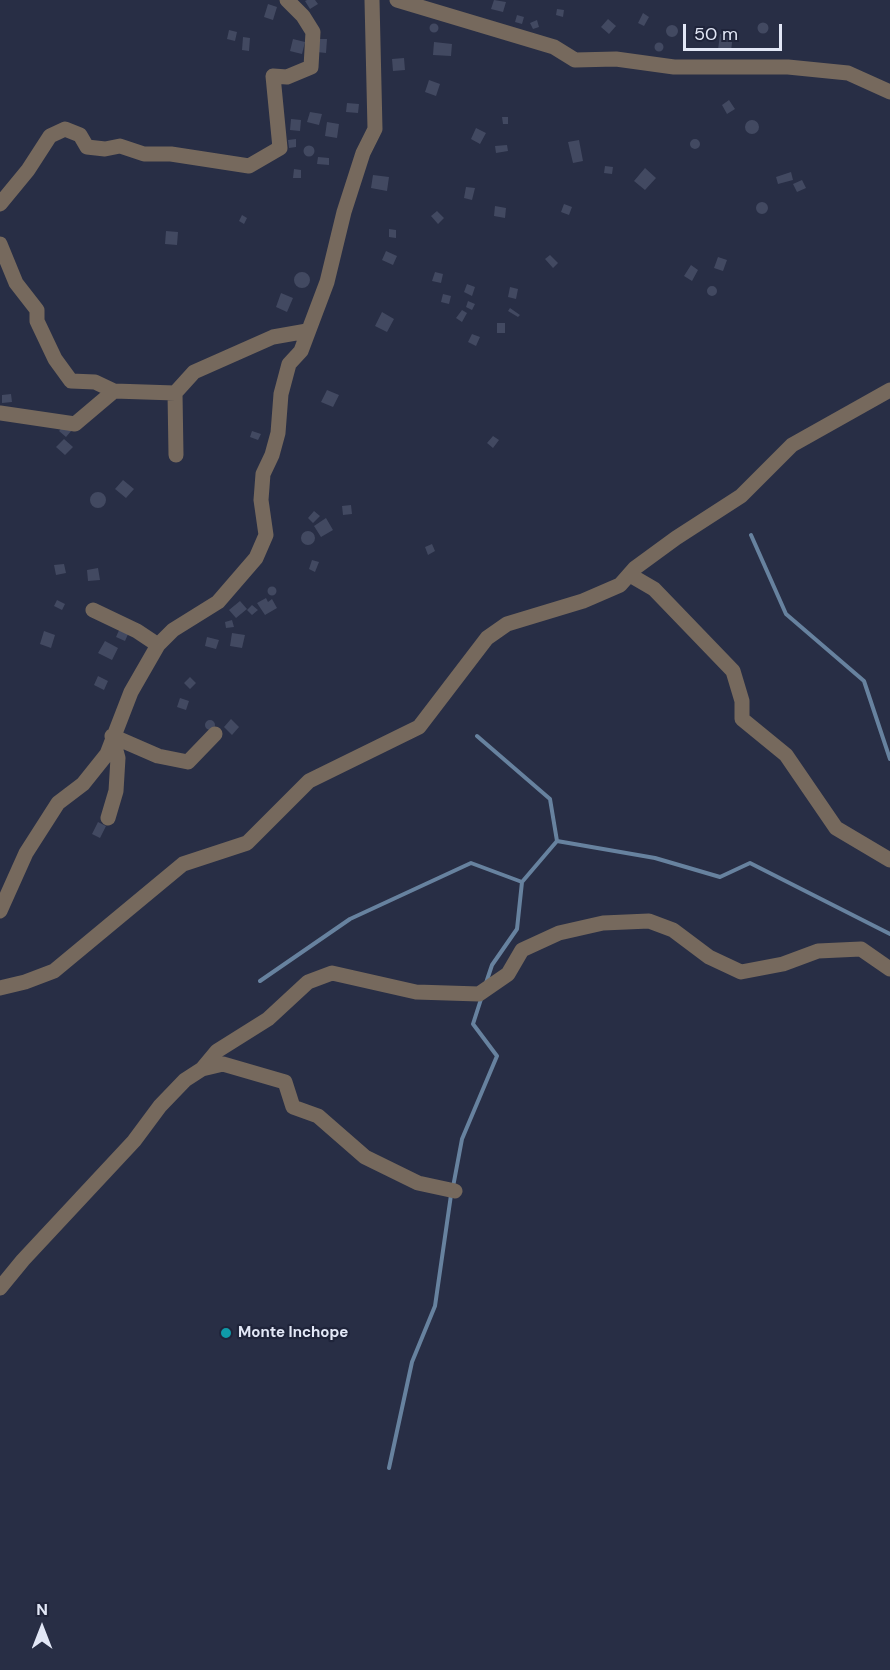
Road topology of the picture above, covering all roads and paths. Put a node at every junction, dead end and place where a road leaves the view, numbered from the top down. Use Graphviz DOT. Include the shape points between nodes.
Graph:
graph roads {
  1 [pos="287,0"];
  2 [pos="372,0"];
  3 [pos="397,0"];
  4 [pos="890,92"];
  5 [pos="0,204"];
  6 [pos="0,244"];
  7 [pos="307,331"];
  8 [pos="890,390"];
  9 [pos="114,391"];
  10 [pos="175,393"];
  11 [pos="0,413"];
  12 [pos="176,455"];
  13 [pos="630,575"];
  14 [pos="93,610"];
  15 [pos="158,645"];
  16 [pos="215,734"];
  17 [pos="112,736"];
  18 [pos="108,818"];
  19 [pos="890,860"];
  20 [pos="0,910"];
  21 [pos="890,969"];
  22 [pos="0,988"];
  23 [pos="202,1069"];
  24 [pos="454,1191"];
  25 [pos="0,1288"];
  1 -- 5 [label="street" via="313,32 311,67 287,77 273,76 280,148 249,166 171,154 144,154 120,146 87,147 80,135 64,129 50,136"];
  2 -- 7 [label="street" via="375,129 363,153 327,282"];
  3 -- 4 [label="street" via="526,37 575,60 836,71"];
  6 -- 9 [label="street" via="16,283 38,310 37,321 70,381 95,382"];
  7 -- 10 [label="street" via="273,337 194,372"];
  7 -- 15 [label="street" via="301,351 289,364 281,394 278,433 263,474 261,500 266,535 256,558 218,602"];
  8 -- 13 [label="street" via="792,445 741,496 676,538"];
  9 -- 10 [label="street"];
  9 -- 11 [label="street" via="75,424"];
  10 -- 12 [label="street"];
  13 -- 19 [label="street" via="654,589 734,671 742,700 742,719 786,755 836,828"];
  13 -- 22 [label="street" via="620,585 584,601 507,624 488,638 419,727 309,781 247,843 183,864 54,970"];
  14 -- 15 [label="street"];
  15 -- 17 [label="street"];
  16 -- 17 [label="street" via="189,762 158,756"];
  17 -- 18 [label="street" via="118,758 116,791"];
  17 -- 20 [label="street" via="107,754 83,784 58,803 26,854"];
  21 -- 23 [label="street" via="861,949 818,951 783,964 741,972 709,957 673,930 649,921 603,923 559,933 522,950 508,975 479,994 416,992 332,972 308,982 268,1019 217,1051"];
  23 -- 24 [label="street" via="223,1064 285,1082 293,1107 318,1116 365,1157 418,1183"];
  23 -- 25 [label="street" via="184,1080 160,1106 134,1141"];
}
